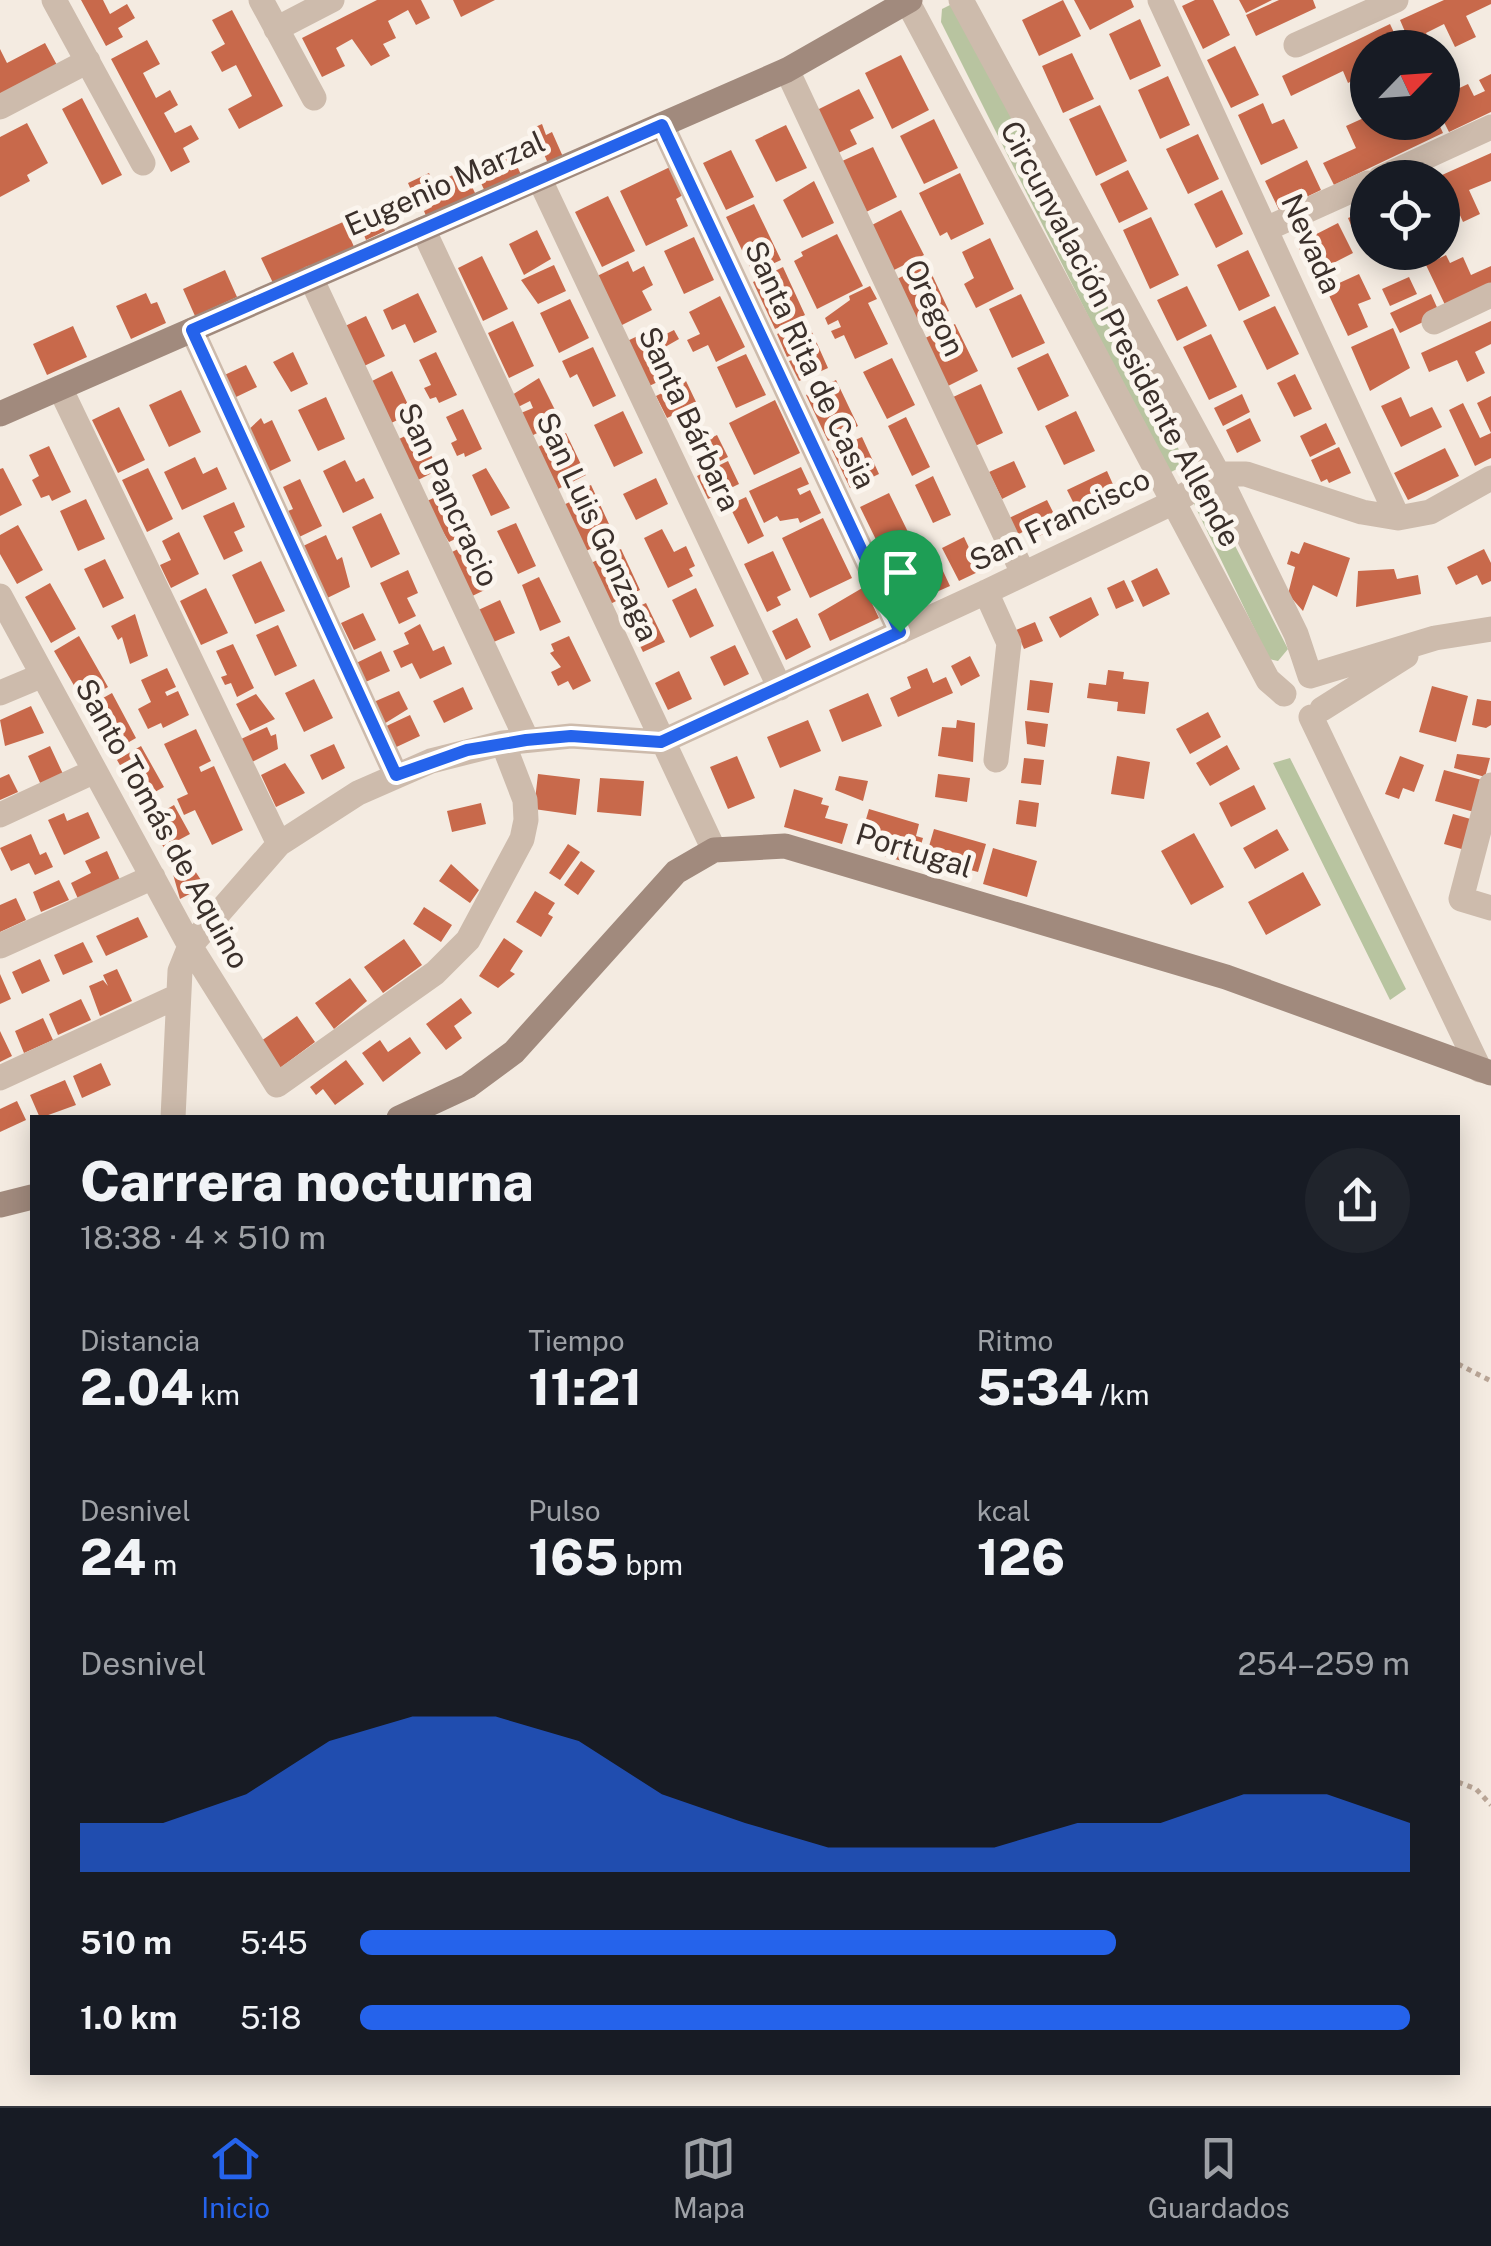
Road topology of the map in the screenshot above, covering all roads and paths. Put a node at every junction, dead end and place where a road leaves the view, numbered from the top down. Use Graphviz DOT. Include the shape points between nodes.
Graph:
graph roads {
  1 [pos="54,0"];
  2 [pos="261,0"];
  3 [pos="332,0"];
  4 [pos="908,0"];
  5 [pos="960,0"];
  6 [pos="1160,0"];
  7 [pos="1396,0"];
  8 [pos="276,29"];
  9 [pos="1296,46"];
  10 [pos="88,61"];
  11 [pos="787,70"];
  12 [pos="314,98"];
  13 [pos="0,107"];
  14 [pos="662,125"];
  15 [pos="1491,127"];
  16 [pos="1419,160"];
  17 [pos="142,163"];
  18 [pos="539,178"];
  19 [pos="1350,191"];
  20 [pos="1268,228"];
  21 [pos="423,230"];
  22 [pos="310,278"];
  23 [pos="1491,294"];
  24 [pos="1434,322"];
  25 [pos="192,330"];
  26 [pos="60,388"];
  27 [pos="0,414"];
  28 [pos="1218,474"];
  29 [pos="1491,478"];
  30 [pos="1172,502"];
  31 [pos="1398,518"];
  32 [pos="1023,573"];
  33 [pos="986,592"];
  34 [pos="0,596"];
  35 [pos="1491,629"];
  36 [pos="900,632"];
  37 [pos="1436,638"];
  38 [pos="43,675"];
  39 [pos="1310,676"];
  40 [pos="780,688"];
  41 [pos="0,694"];
  42 [pos="1284,694"];
  43 [pos="1316,713"];
  44 [pos="515,741"];
  45 [pos="661,742"];
  46 [pos="996,760"];
  47 [pos="94,771"];
  48 [pos="396,775"];
  49 [pos="1491,785"];
  50 [pos="0,816"];
  51 [pos="279,844"];
  52 [pos="714,850"];
  53 [pos="153,877"];
  54 [pos="1491,908"];
  55 [pos="0,946"];
  56 [pos="190,946"];
  57 [pos="178,996"];
  58 [pos="1485,1072"];
  59 [pos="0,1078"];
  60 [pos="272,1082"];
  61 [pos="173,1115"];
  62 [pos="405,1115"];
  63 [pos="30,1198"];
  64 [pos="0,1205"];
  65 [pos="1460,1365"];
  66 [pos="1491,1381"];
  67 [pos="1460,1783"];
  68 [pos="1491,1805"];
  1 -- 10 [label="street"];
  2 -- 8 [label="street"];
  3 -- 8 [label="street"];
  4 -- 11 [label="main road, Eugenio Marzal"];
  4 -- 30 [label="street, Circunvalación Presidente Allende"];
  5 -- 28 [label="street, Circunvalación Presidente Allende"];
  6 -- 20 [label="street, Nevada"];
  7 -- 9 [label="street"];
  8 -- 12 [label="street"];
  10 -- 13 [label="street"];
  10 -- 17 [label="street"];
  11 -- 14 [label="main road, Eugenio Marzal"];
  11 -- 32 [label="street, Oregon"];
  14 -- 18 [label="main road, Eugenio Marzal"];
  14 -- 36 [label="street, Santa Rita de Casia"];
  15 -- 16 [label="street"];
  18 -- 21 [label="main road, Eugenio Marzal"];
  18 -- 40 [label="street, Santa Bárbara"];
  19 -- 20 [label="street"];
  20 -- 31 [label="street, Nevada"];
  21 -- 22 [label="main road, Eugenio Marzal"];
  21 -- 45 [label="street, San Luis Gonzaga"];
  22 -- 25 [label="main road, Eugenio Marzal"];
  22 -- 44 [label="street, San Pancracio"];
  23 -- 24 [label="street"];
  25 -- 26 [label="main road, Eugenio Marzal"];
  25 -- 48 [label="street"];
  26 -- 27 [label="main road, Eugenio Marzal"];
  26 -- 51 [label="street"];
  28 -- 30 [label="street, San Francisco"];
  28 -- 31 [label="street" via="1246,474"];
  28 -- 39 [label="street, Circunvalación Presidente Allende"];
  29 -- 31 [label="street" via="1430,512"];
  30 -- 32 [label="street, San Francisco"];
  30 -- 42 [label="street, Circunvalación Presidente Allende" via="1268,680"];
  32 -- 33 [label="street, San Francisco"];
  33 -- 36 [label="street, San Francisco"];
  33 -- 46 [label="street" via="1009,643"];
  34 -- 38 [label="street, Santo Tomás de Aquino"];
  35 -- 37 [label="street"];
  36 -- 40 [label="street, San Francisco"];
  37 -- 39 [label="street"];
  37 -- 43 [label="street"];
  38 -- 41 [label="street"];
  38 -- 47 [label="street, Santo Tomás de Aquino"];
  39 -- 42 [label="street" via="1296,678"];
  39 -- 43 [label="street, Circunvalación Presidente Allende" via="1324,690"];
  40 -- 45 [label="street, San Francisco"];
  42 -- 43 [label="street, Circunvalación Presidente Allende" via="1292,712"];
  43 -- 58 [label="street"];
  44 -- 45 [label="street, San Francisco" via="571,736"];
  44 -- 48 [label="street, San Francisco"];
  44 -- 60 [label="street, San Pancracio" via="525,800 522,839 468,940 435,974 296,1076"];
  45 -- 52 [label="street, San Luis Gonzaga"];
  47 -- 50 [label="street"];
  47 -- 53 [label="street, Santo Tomás de Aquino"];
  48 -- 51 [label="street, San Francisco"];
  49 -- 54 [label="street" via="1461,899"];
  51 -- 56 [label="street, San Francisco"];
  52 -- 58 [label="main road, Portugal" via="785,846 1226,978"];
  52 -- 62 [label="main road, Portugal" via="676,872 514,1052 468,1086"];
  53 -- 55 [label="street"];
  53 -- 56 [label="street, Santo Tomás de Aquino"];
  56 -- 57 [label="street, San Francisco"];
  56 -- 60 [label="street, Santo Tomás de Aquino"];
  57 -- 59 [label="street"];
  57 -- 61 [label="street, San Francisco"];
  63 -- 64 [label="main road"];
  65 -- 66 [label="path"];
  67 -- 68 [label="path"];
}
